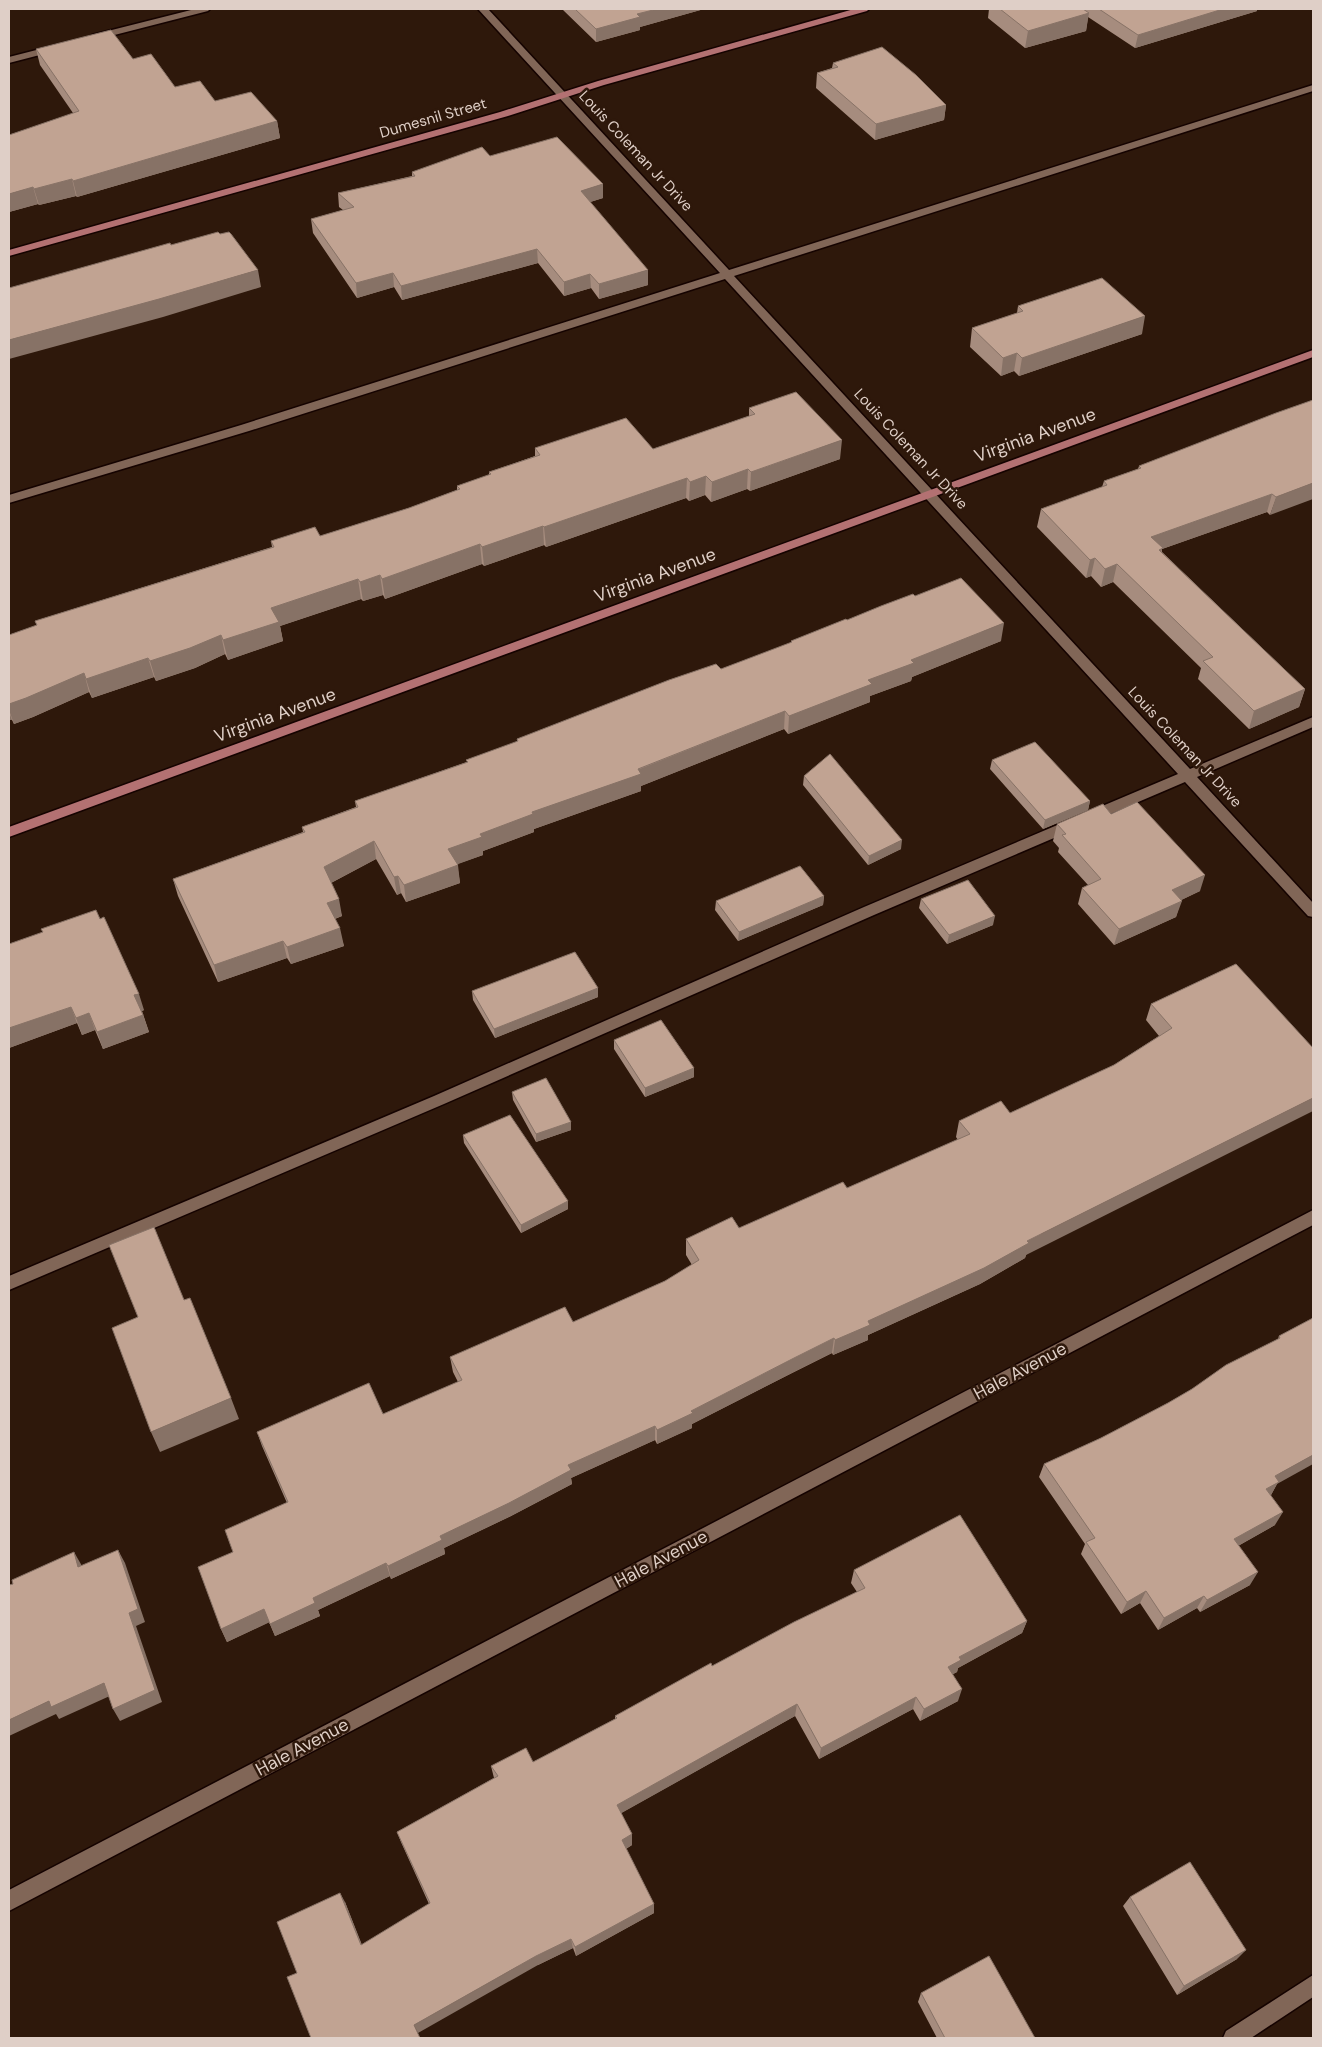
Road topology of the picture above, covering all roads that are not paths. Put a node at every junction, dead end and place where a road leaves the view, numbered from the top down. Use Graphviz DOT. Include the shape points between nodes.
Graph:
graph roads {
  1 [pos="205,9"];
  2 [pos="483,9"];
  3 [pos="864,9"];
  4 [pos="83,40"];
  5 [pos="65,45"];
  6 [pos="9,60"];
  7 [pos="1313,88"];
  8 [pos="563,95"];
  9 [pos="9,253"];
  10 [pos="729,275"];
  11 [pos="1313,352"];
  12 [pos="929,493"];
  13 [pos="9,499"];
  14 [pos="1313,722"];
  15 [pos="1189,776"];
  16 [pos="9,832"];
  17 [pos="1313,912"];
  18 [pos="1313,1217"];
  19 [pos="9,1283"];
  20 [pos="9,1901"];
  21 [pos="1313,1985"];
  22 [pos="1233,2038"];
  1 -- 4 [label="street"];
  2 -- 8 [label="street, Louis Coleman Jr Drive"];
  3 -- 8 [label="main road, Dumesnil Street"];
  5 -- 6 [label="street"];
  7 -- 10 [label="street"];
  8 -- 9 [label="main road, Dumesnil Street"];
  8 -- 10 [label="street, Louis Coleman Jr Drive"];
  10 -- 12 [label="street, Louis Coleman Jr Drive"];
  10 -- 13 [label="street"];
  11 -- 12 [label="main road, Virginia Avenue"];
  12 -- 15 [label="street, Louis Coleman Jr Drive"];
  12 -- 16 [label="main road, Virginia Avenue"];
  14 -- 15 [label="street"];
  15 -- 17 [label="street, Louis Coleman Jr Drive"];
  15 -- 19 [label="street"];
  18 -- 20 [label="street, Hale Avenue"];
  21 -- 22 [label="street"];
}
